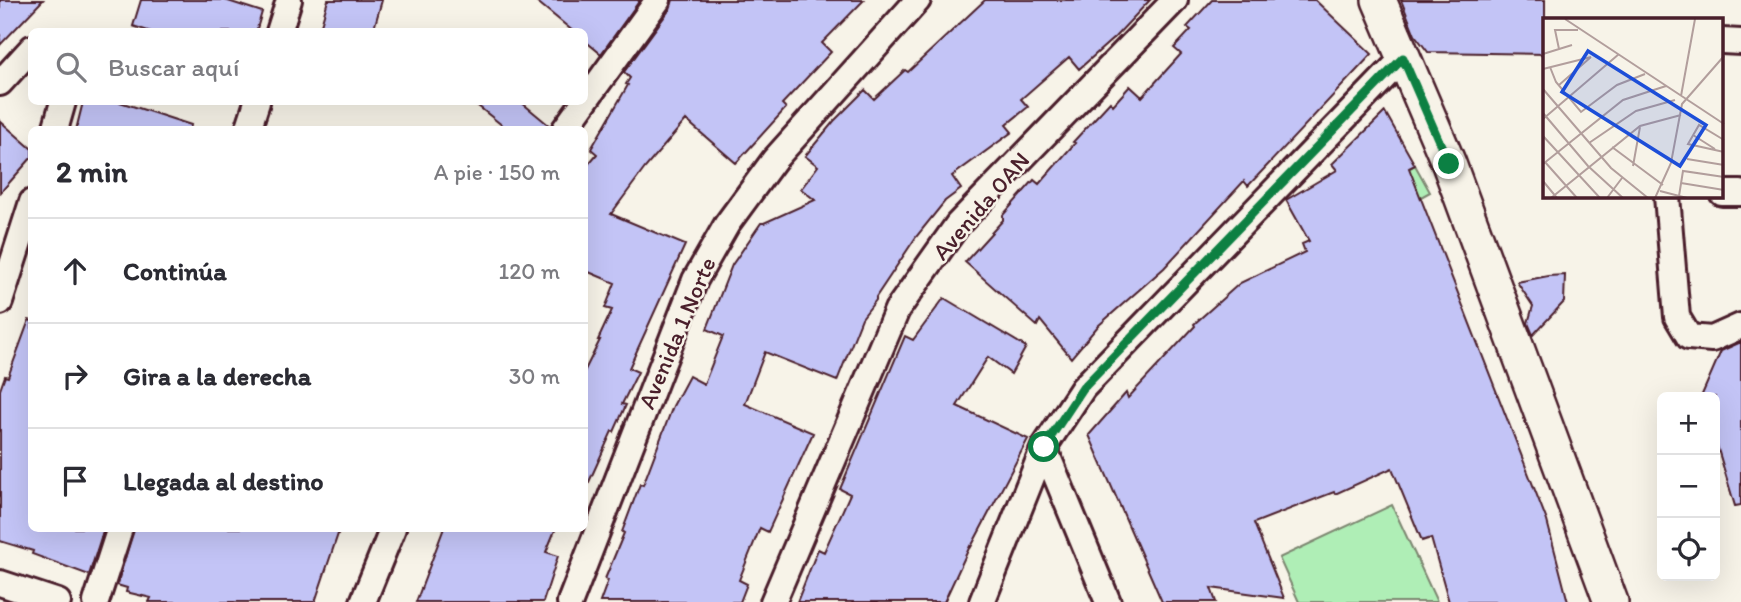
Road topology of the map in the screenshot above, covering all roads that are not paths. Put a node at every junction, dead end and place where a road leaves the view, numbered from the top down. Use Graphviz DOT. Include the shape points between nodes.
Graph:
graph roads {
  1 [pos="289,0"];
  2 [pos="657,0"];
  3 [pos="918,0"];
  4 [pos="1175,0"];
  5 [pos="1379,0"];
  6 [pos="280,28"];
  7 [pos="28,52"];
  8 [pos="1403,58"];
  9 [pos="0,83"];
  10 [pos="588,96"];
  11 [pos="63,105"];
  12 [pos="256,105"];
  13 [pos="582,105"];
  14 [pos="56,126"];
  15 [pos="249,126"];
  16 [pos="567,126"];
  17 [pos="1667,198"];
  18 [pos="28,214"];
  19 [pos="0,302"];
  20 [pos="1741,326"];
  21 [pos="1044,447"];
  22 [pos="119,532"];
  23 [pos="391,532"];
  24 [pos="0,583"];
  25 [pos="58,602"];
  26 [pos="96,602"];
  27 [pos="363,602"];
  28 [pos="570,602"];
  29 [pos="773,602"];
  30 [pos="982,602"];
  31 [pos="1108,602"];
  32 [pos="1611,602"];
  1 -- 6 [label="street"];
  2 -- 10 [label="street"];
  3 -- 28 [label="street, Avenida 1 Norte" via="774,160 727,224 695,280"];
  4 -- 29 [label="street, Avenida 0AN" via="958,224 897,310"];
  5 -- 8 [label="street"];
  7 -- 9 [label="street"];
  8 -- 21 [label="street" via="1083,388"];
  8 -- 32 [label="street" via="1449,164"];
  11 -- 14 [label="street"];
  12 -- 15 [label="street"];
  13 -- 16 [label="street"];
  17 -- 20 [label="street" via="1676,317 1689,337 1712,339"];
  18 -- 19 [label="street"];
  21 -- 30 [label="street"];
  21 -- 31 [label="street"];
  22 -- 26 [label="street"];
  23 -- 27 [label="street"];
  24 -- 25 [label="street"];
}
